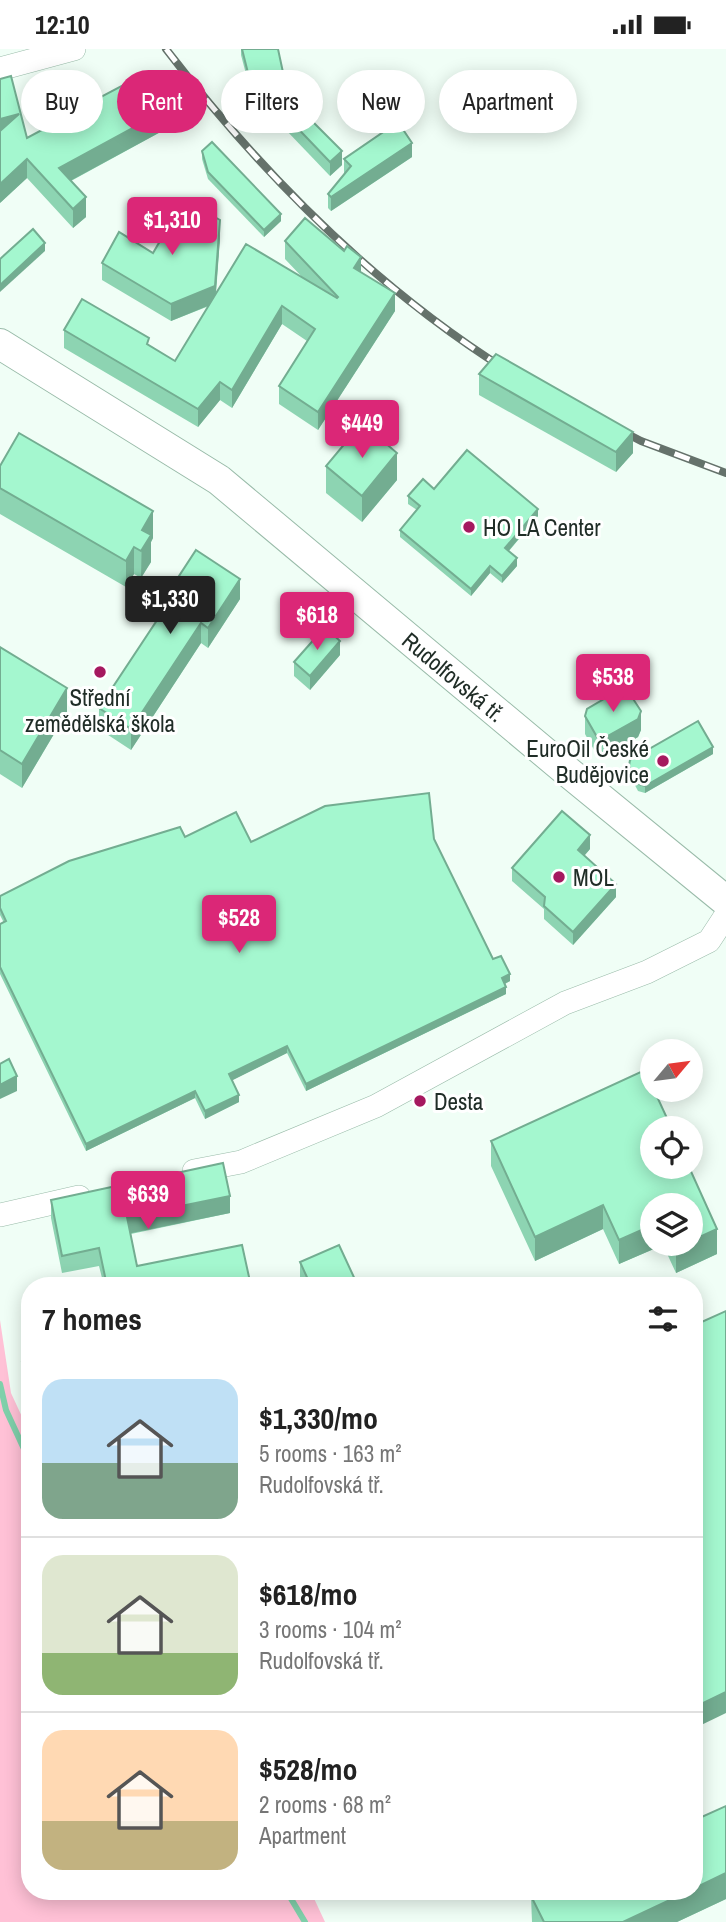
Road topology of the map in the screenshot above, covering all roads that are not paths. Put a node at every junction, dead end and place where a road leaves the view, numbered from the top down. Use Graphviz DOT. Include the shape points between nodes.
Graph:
graph roads {
  1 [pos="74,49"];
  2 [pos="0,69"];
  3 [pos="0,344"];
  4 [pos="726,901"];
  5 [pos="726,915"];
  6 [pos="174,1176"];
  7 [pos="96,1193"];
  8 [pos="0,1215"];
  1 -- 2 [label="street"];
  3 -- 4 [label="main road, Rudolfovská tř." via="219,481"];
  5 -- 6 [label="street" via="709,941 647,972 565,1003 376,1106 242,1162"];
  7 -- 8 [label="street"];
}
